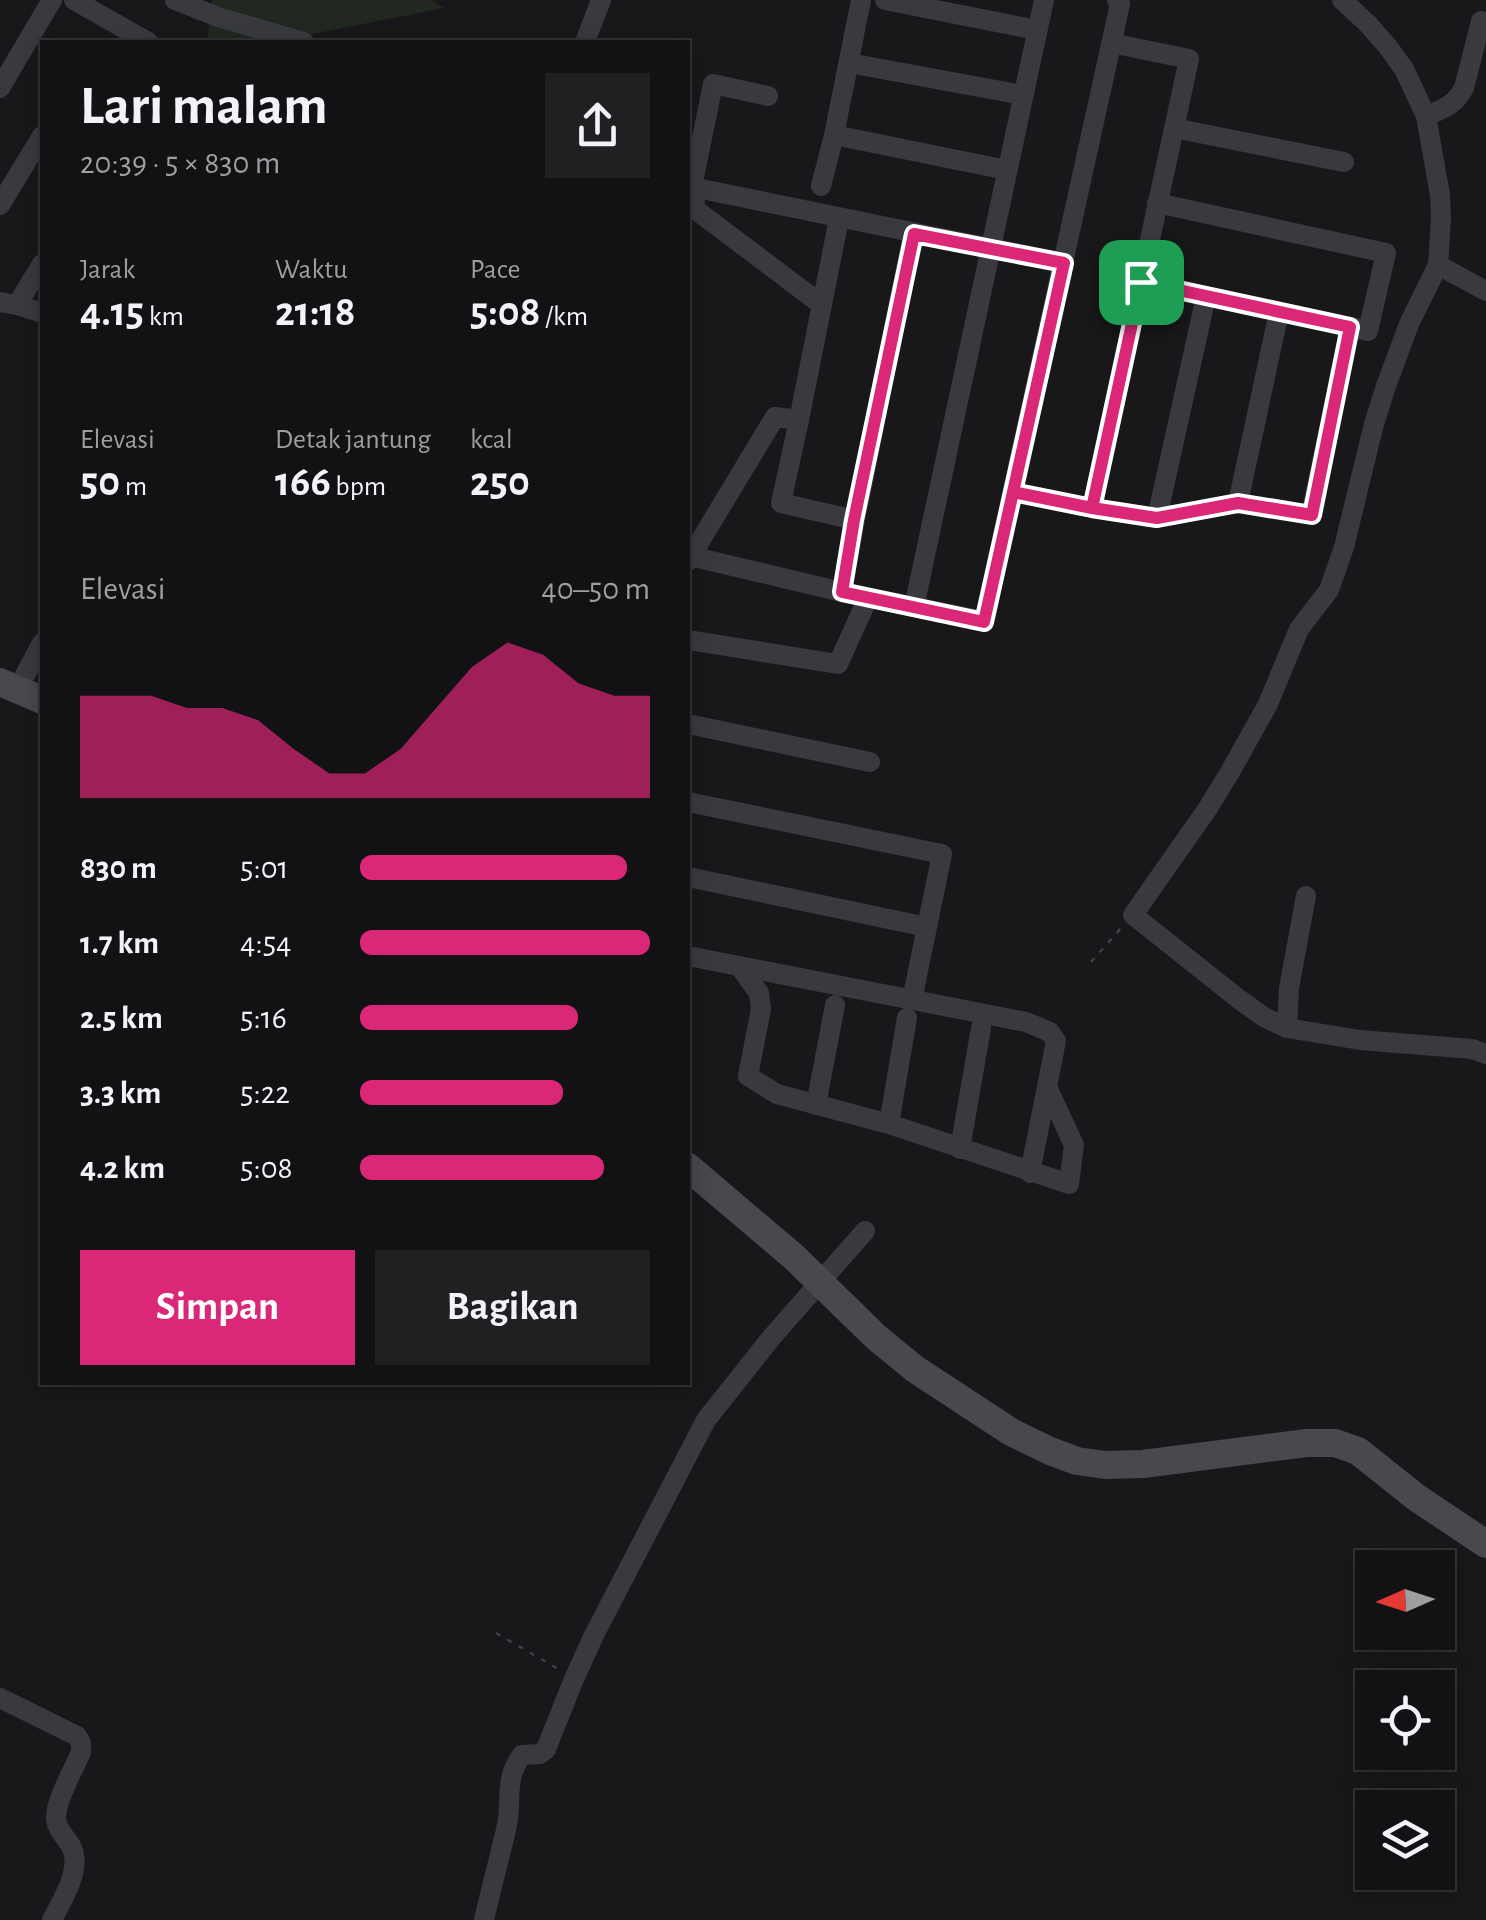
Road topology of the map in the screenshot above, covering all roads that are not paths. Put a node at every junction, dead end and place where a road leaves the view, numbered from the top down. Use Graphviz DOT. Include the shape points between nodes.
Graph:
graph roads {
  1 [pos="52,0"];
  2 [pos="74,0"];
  3 [pos="175,0"];
  4 [pos="601,0"];
  5 [pos="861,0"];
  6 [pos="885,0"];
  7 [pos="1044,0"];
  8 [pos="1117,0"];
  9 [pos="1342,0"];
  10 [pos="1481,21"];
  11 [pos="112,22"];
  12 [pos="1037,30"];
  13 [pos="101,40"];
  14 [pos="144,40"];
  15 [pos="297,40"];
  16 [pos="586,40"];
  17 [pos="1111,43"];
  18 [pos="849,63"];
  19 [pos="0,88"];
  20 [pos="1023,95"];
  21 [pos="768,96"];
  22 [pos="1426,116"];
  23 [pos="1174,128"];
  24 [pos="834,135"];
  25 [pos="40,139"];
  26 [pos="1344,162"];
  27 [pos="1007,170"];
  28 [pos="821,186"];
  29 [pos="692,187"];
  30 [pos="1158,203"];
  31 [pos="0,205"];
  32 [pos="839,218"];
  33 [pos="914,234"];
  34 [pos="990,249"];
  35 [pos="1064,263"];
  36 [pos="1438,265"];
  37 [pos="40,266"];
  38 [pos="1141,282"];
  39 [pos="1486,291"];
  40 [pos="1206,296"];
  41 [pos="8,303"];
  42 [pos="822,305"];
  43 [pos="1279,312"];
  44 [pos="40,313"];
  45 [pos="1350,327"];
  46 [pos="799,420"];
  47 [pos="1013,492"];
  48 [pos="1238,503"];
  49 [pos="1092,508"];
  50 [pos="1157,518"];
  51 [pos="854,520"];
  52 [pos="690,556"];
  53 [pos="690,558"];
  54 [pos="842,592"];
  55 [pos="868,598"];
  56 [pos="914,607"];
  57 [pos="690,640"];
  58 [pos="40,647"];
  59 [pos="20,691"];
  60 [pos="690,724"];
  61 [pos="870,762"];
  62 [pos="690,802"];
  63 [pos="690,877"];
  64 [pos="1306,896"];
  65 [pos="927,927"];
  66 [pos="690,956"];
  67 [pos="740,966"];
  68 [pos="836,1005"];
  69 [pos="909,1009"];
  70 [pos="982,1028"];
  71 [pos="1287,1028"];
  72 [pos="1486,1054"];
  73 [pos="1047,1087"];
  74 [pos="816,1105"];
  75 [pos="889,1124"];
  76 [pos="960,1148"];
  77 [pos="690,1169"];
  78 [pos="1030,1173"];
  79 [pos="865,1231"];
  80 [pos="821,1282"];
  81 [pos="1486,1544"];
  82 [pos="0,1698"];
  83 [pos="52,1920"];
  84 [pos="484,1920"];
  1 -- 19 [label="street"];
  2 -- 11 [label="street"];
  3 -- 15 [label="street"];
  4 -- 16 [label="street"];
  5 -- 18 [label="street"];
  6 -- 12 [label="street"];
  7 -- 12 [label="street"];
  8 -- 17 [label="street"];
  9 -- 22 [label="street" via="1404,69"];
  10 -- 22 [label="street" via="1464,88 1451,105"];
  11 -- 13 [label="street"];
  11 -- 14 [label="street"];
  12 -- 20 [label="street"];
  17 -- 23 [label="street" via="1189,58"];
  17 -- 35 [label="street"];
  18 -- 20 [label="street"];
  18 -- 24 [label="street"];
  20 -- 27 [label="street"];
  21 -- 29 [label="street" via="714,84"];
  22 -- 36 [label="street" via="1440,195"];
  23 -- 26 [label="street"];
  23 -- 30 [label="street"];
  24 -- 27 [label="street"];
  24 -- 28 [label="street"];
  25 -- 31 [label="street"];
  27 -- 34 [label="street"];
  29 -- 32 [label="street"];
  29 -- 42 [label="street" via="696,210"];
  30 -- 38 [label="street"];
  30 -- 45 [label="street" via="1386,253 1368,331"];
  32 -- 33 [label="street"];
  32 -- 42 [label="street"];
  33 -- 34 [label="street"];
  33 -- 51 [label="street"];
  34 -- 35 [label="street"];
  34 -- 56 [label="street"];
  35 -- 47 [label="street"];
  36 -- 39 [label="street"];
  36 -- 71 [label="street" via="1386,386 1329,590 1298,630 1268,704 1222,784 1133,915 1240,1000"];
  37 -- 41 [label="street"];
  38 -- 40 [label="street"];
  38 -- 49 [label="street"];
  40 -- 43 [label="street"];
  40 -- 50 [label="street"];
  41 -- 44 [label="street"];
  42 -- 46 [label="street"];
  43 -- 45 [label="street"];
  43 -- 48 [label="street"];
  45 -- 48 [label="street" via="1312,515"];
  46 -- 51 [label="street" via="781,503"];
  46 -- 52 [label="street" via="775,416"];
  47 -- 49 [label="street"];
  47 -- 56 [label="street" via="984,622"];
  48 -- 50 [label="street"];
  49 -- 50 [label="street"];
  51 -- 54 [label="street"];
  53 -- 54 [label="street"];
  54 -- 55 [label="street"];
  55 -- 56 [label="street"];
  55 -- 57 [label="street" via="838,664"];
  58 -- 59 [label="street"];
  60 -- 61 [label="street"];
  62 -- 65 [label="street" via="942,854"];
  63 -- 65 [label="street"];
  64 -- 71 [label="street"];
  65 -- 69 [label="street"];
  66 -- 67 [label="street"];
  67 -- 69 [label="street"];
  67 -- 74 [label="street" via="761,1008 748,1076"];
  68 -- 74 [label="street"];
  69 -- 73 [label="street" via="1026,1022 1050,1032 1056,1041"];
  69 -- 75 [label="street"];
  70 -- 76 [label="street"];
  71 -- 72 [label="street"];
  73 -- 78 [label="street"];
  73 -- 78 [label="street" via="1074,1145 1069,1184"];
  74 -- 75 [label="street"];
  75 -- 76 [label="street"];
  76 -- 78 [label="street"];
  77 -- 80 [label="street"];
  79 -- 80 [label="street"];
  80 -- 81 [label="street" via="915,1369 1050,1451 1077,1461 1143,1464 1335,1443 1358,1451"];
  80 -- 84 [label="street" via="706,1420 610,1603 546,1749 522,1755 513,1770"];
  82 -- 83 [label="street" via="82,1743 57,1809 74,1860"];
}
